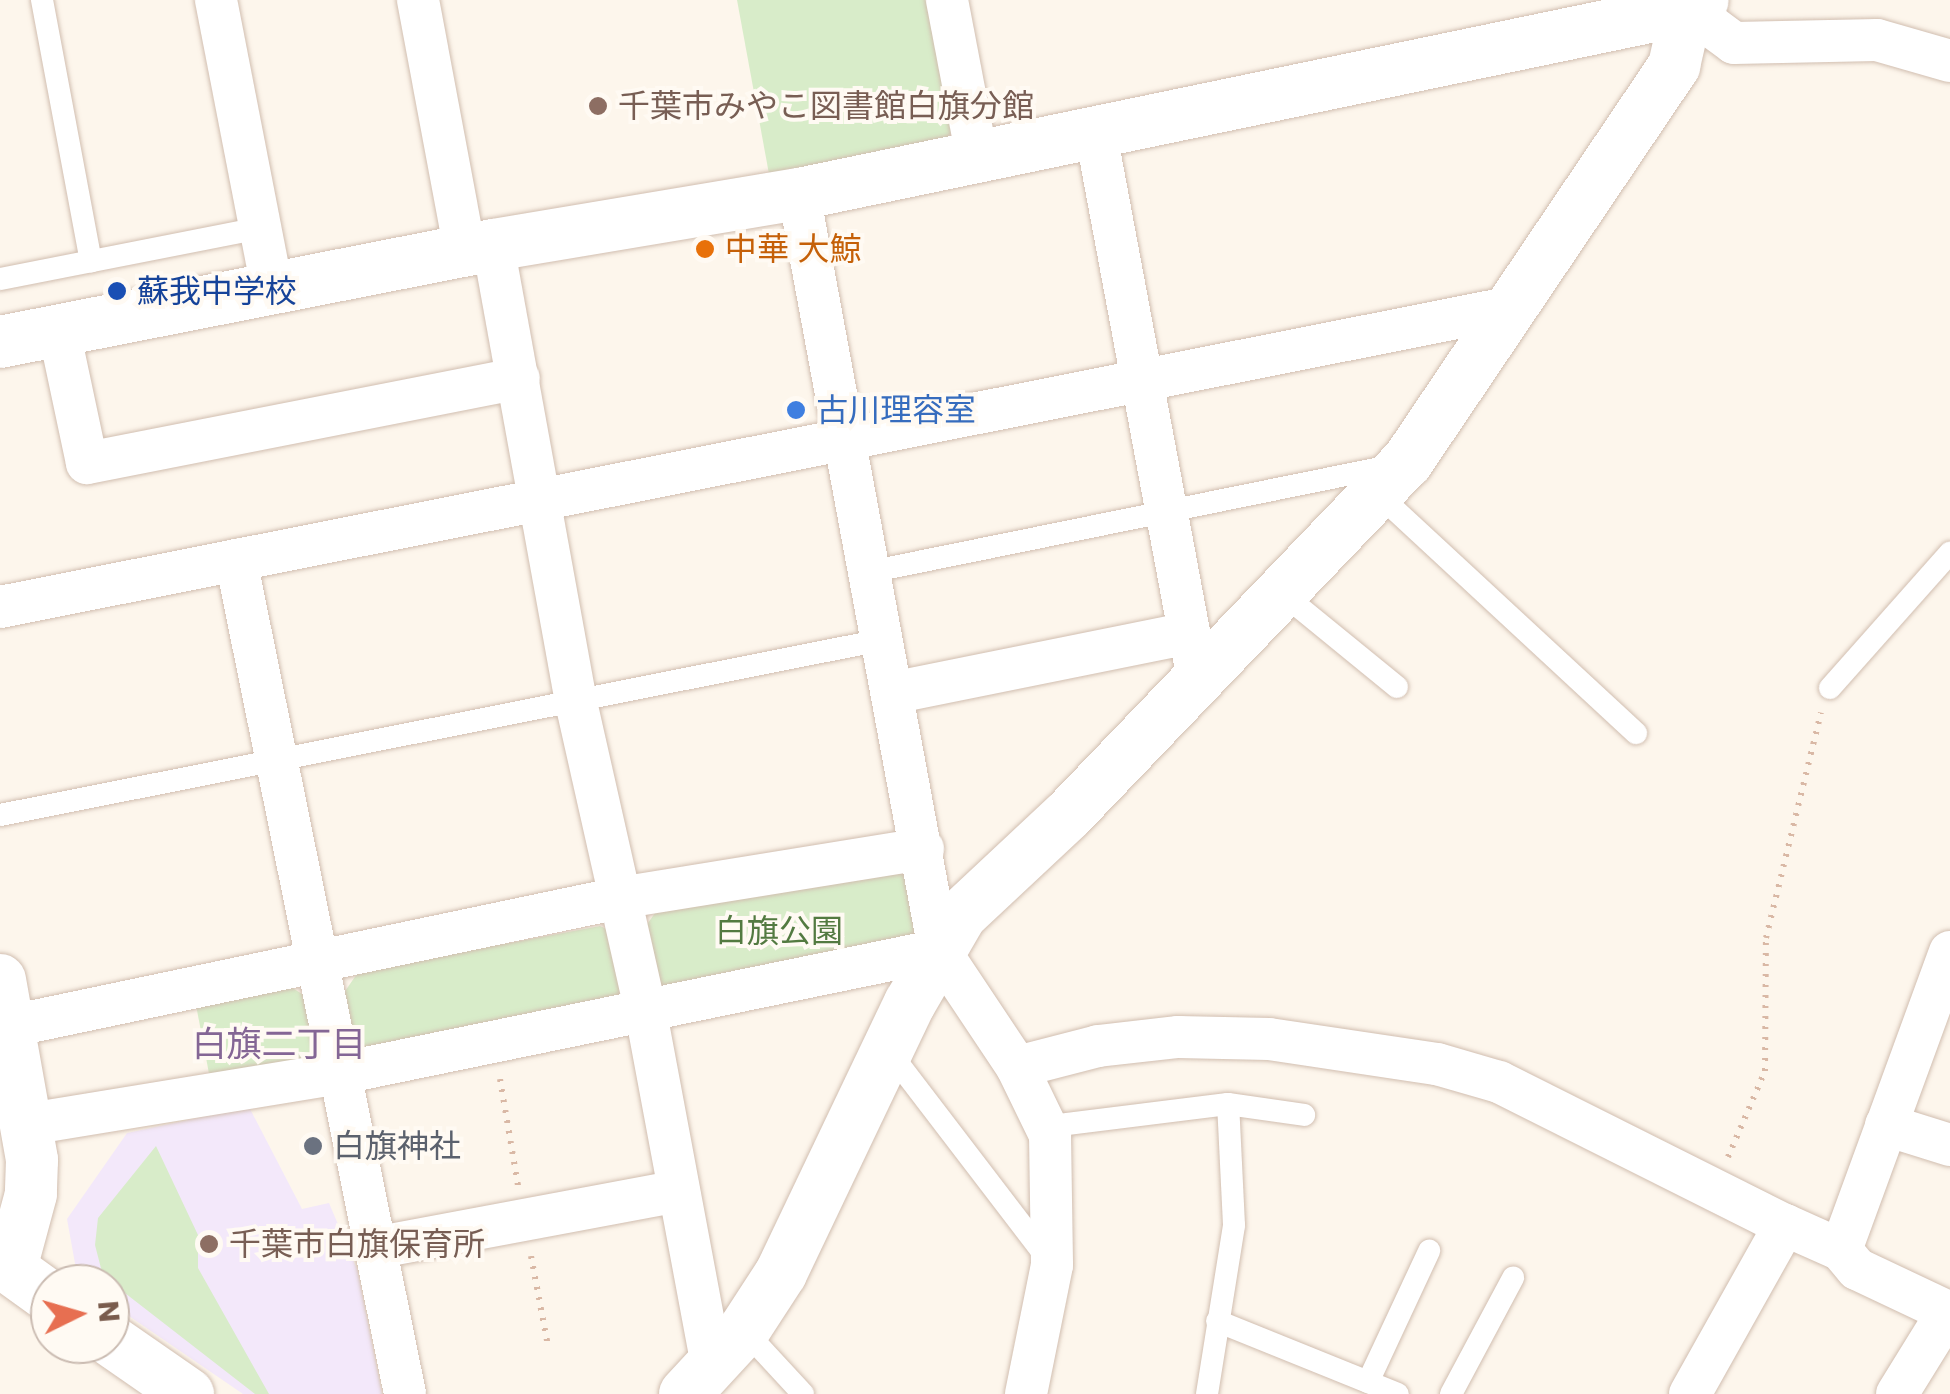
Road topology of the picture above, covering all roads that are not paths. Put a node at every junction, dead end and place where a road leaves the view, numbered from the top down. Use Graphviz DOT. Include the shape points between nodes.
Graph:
graph roads {
  1 [pos="42,0"];
  2 [pos="216,0"];
  3 [pos="418,0"];
  4 [pos="947,0"];
  5 [pos="1693,3"];
  6 [pos="1950,60"];
  7 [pos="1096,134"];
  8 [pos="977,157"];
  9 [pos="800,194"];
  10 [pos="260,228"];
  11 [pos="479,248"];
  12 [pos="91,261"];
  13 [pos="0,280"];
  14 [pos="272,289"];
  15 [pos="1512,308"];
  16 [pos="58,331"];
  17 [pos="0,342"];
  18 [pos="518,378"];
  19 [pos="1141,379"];
  20 [pos="844,439"];
  21 [pos="1393,479"];
  22 [pos="540,497"];
  23 [pos="1166,513"];
  24 [pos="1950,553"];
  25 [pos="236,560"];
  26 [pos="870,572"];
  27 [pos="1283,594"];
  28 [pos="0,607"];
  29 [pos="881,640"];
  30 [pos="1193,657"];
  31 [pos="1396,688"];
  32 [pos="1830,688"];
  33 [pos="892,693"];
  34 [pos="576,702"];
  35 [pos="1636,734"];
  36 [pos="273,758"];
  37 [pos="0,815"];
  38 [pos="923,849"];
  39 [pos="619,898"];
  40 [pos="940,950"];
  41 [pos="1950,952"];
  42 [pos="319,959"];
  43 [pos="5,1003"];
  44 [pos="646,1013"];
  45 [pos="891,1054"];
  46 [pos="1017,1067"];
  47 [pos="342,1073"];
  48 [pos="1228,1104"];
  49 [pos="1304,1115"];
  50 [pos="29,1124"];
  51 [pos="1886,1125"];
  52 [pos="1043,1127"];
  53 [pos="1950,1145"];
  54 [pos="679,1191"];
  55 [pos="1785,1225"];
  56 [pos="374,1248"];
  57 [pos="1841,1250"];
  58 [pos="1429,1252"];
  59 [pos="1052,1264"];
  60 [pos="15,1278"];
  61 [pos="1513,1278"];
  62 [pos="1949,1313"];
  63 [pos="1218,1321"];
  64 [pos="130,1354"];
  65 [pos="714,1364"];
  66 [pos="1368,1382"];
  67 [pos="188,1394"];
  68 [pos="405,1394"];
  69 [pos="802,1394"];
  70 [pos="1026,1394"];
  71 [pos="1206,1394"];
  72 [pos="1398,1394"];
  73 [pos="1451,1394"];
  74 [pos="1690,1394"];
  75 [pos="1897,1394"];
  1 -- 12 [label="lane"];
  2 -- 10 [label="street"];
  3 -- 11 [label="street"];
  4 -- 8 [label="street"];
  5 -- 6 [label="street" via="1734,43 1878,40"];
  5 -- 7 [label="street"];
  5 -- 15 [label="street" via="1674,66"];
  7 -- 8 [label="street"];
  7 -- 19 [label="street"];
  8 -- 9 [label="street"];
  9 -- 11 [label="street"];
  9 -- 20 [label="street"];
  10 -- 12 [label="lane"];
  10 -- 14 [label="street"];
  11 -- 14 [label="street"];
  11 -- 18 [label="street"];
  12 -- 13 [label="lane"];
  14 -- 16 [label="street"];
  15 -- 19 [label="street"];
  15 -- 21 [label="street"];
  16 -- 17 [label="street"];
  16 -- 18 [label="street" via="86,463"];
  18 -- 22 [label="street"];
  19 -- 20 [label="street"];
  19 -- 23 [label="street"];
  20 -- 22 [label="street"];
  20 -- 26 [label="street"];
  21 -- 23 [label="lane"];
  21 -- 27 [label="street"];
  21 -- 35 [label="lane"];
  22 -- 25 [label="street"];
  22 -- 34 [label="street"];
  23 -- 26 [label="lane"];
  23 -- 30 [label="street"];
  24 -- 32 [label="lane"];
  25 -- 28 [label="street"];
  25 -- 36 [label="street"];
  26 -- 29 [label="street"];
  27 -- 30 [label="street"];
  27 -- 31 [label="lane"];
  29 -- 33 [label="street"];
  29 -- 34 [label="lane"];
  30 -- 33 [label="street"];
  30 -- 40 [label="street" via="1068,816 984,888"];
  33 -- 38 [label="street"];
  34 -- 36 [label="lane"];
  34 -- 39 [label="street"];
  36 -- 37 [label="lane"];
  36 -- 42 [label="street"];
  38 -- 39 [label="street"];
  38 -- 40 [label="street"];
  39 -- 42 [label="street"];
  39 -- 44 [label="street"];
  40 -- 44 [label="street"];
  40 -- 45 [label="street"];
  40 -- 46 [label="street"];
  41 -- 51 [label="street"];
  42 -- 43 [label="street"];
  42 -- 47 [label="street"];
  43 -- 50 [label="street"];
  44 -- 47 [label="street"];
  44 -- 54 [label="street"];
  45 -- 59 [label="lane"];
  45 -- 65 [label="street" via="817,1208"];
  46 -- 52 [label="street"];
  46 -- 55 [label="street" via="1098,1046 1178,1038 1349,1048 1499,1082"];
  47 -- 50 [label="street"];
  47 -- 56 [label="street"];
  48 -- 49 [label="lane"];
  48 -- 52 [label="lane"];
  48 -- 63 [label="lane" via="1234,1225"];
  50 -- 60 [label="street" via="31,1194"];
  51 -- 53 [label="street"];
  51 -- 57 [label="street"];
  52 -- 59 [label="street" via="1050,1136"];
  54 -- 56 [label="street"];
  54 -- 65 [label="street"];
  55 -- 57 [label="street"];
  55 -- 74 [label="street"];
  56 -- 68 [label="street"];
  57 -- 62 [label="street" via="1857,1269"];
  58 -- 66 [label="lane"];
  59 -- 70 [label="street"];
  61 -- 73 [label="lane"];
  62 -- 75 [label="street"];
  63 -- 66 [label="lane"];
  63 -- 71 [label="lane"];
  64 -- 67 [label="street"];
  65 -- 69 [label="lane"];
  66 -- 72 [label="lane"];
}
